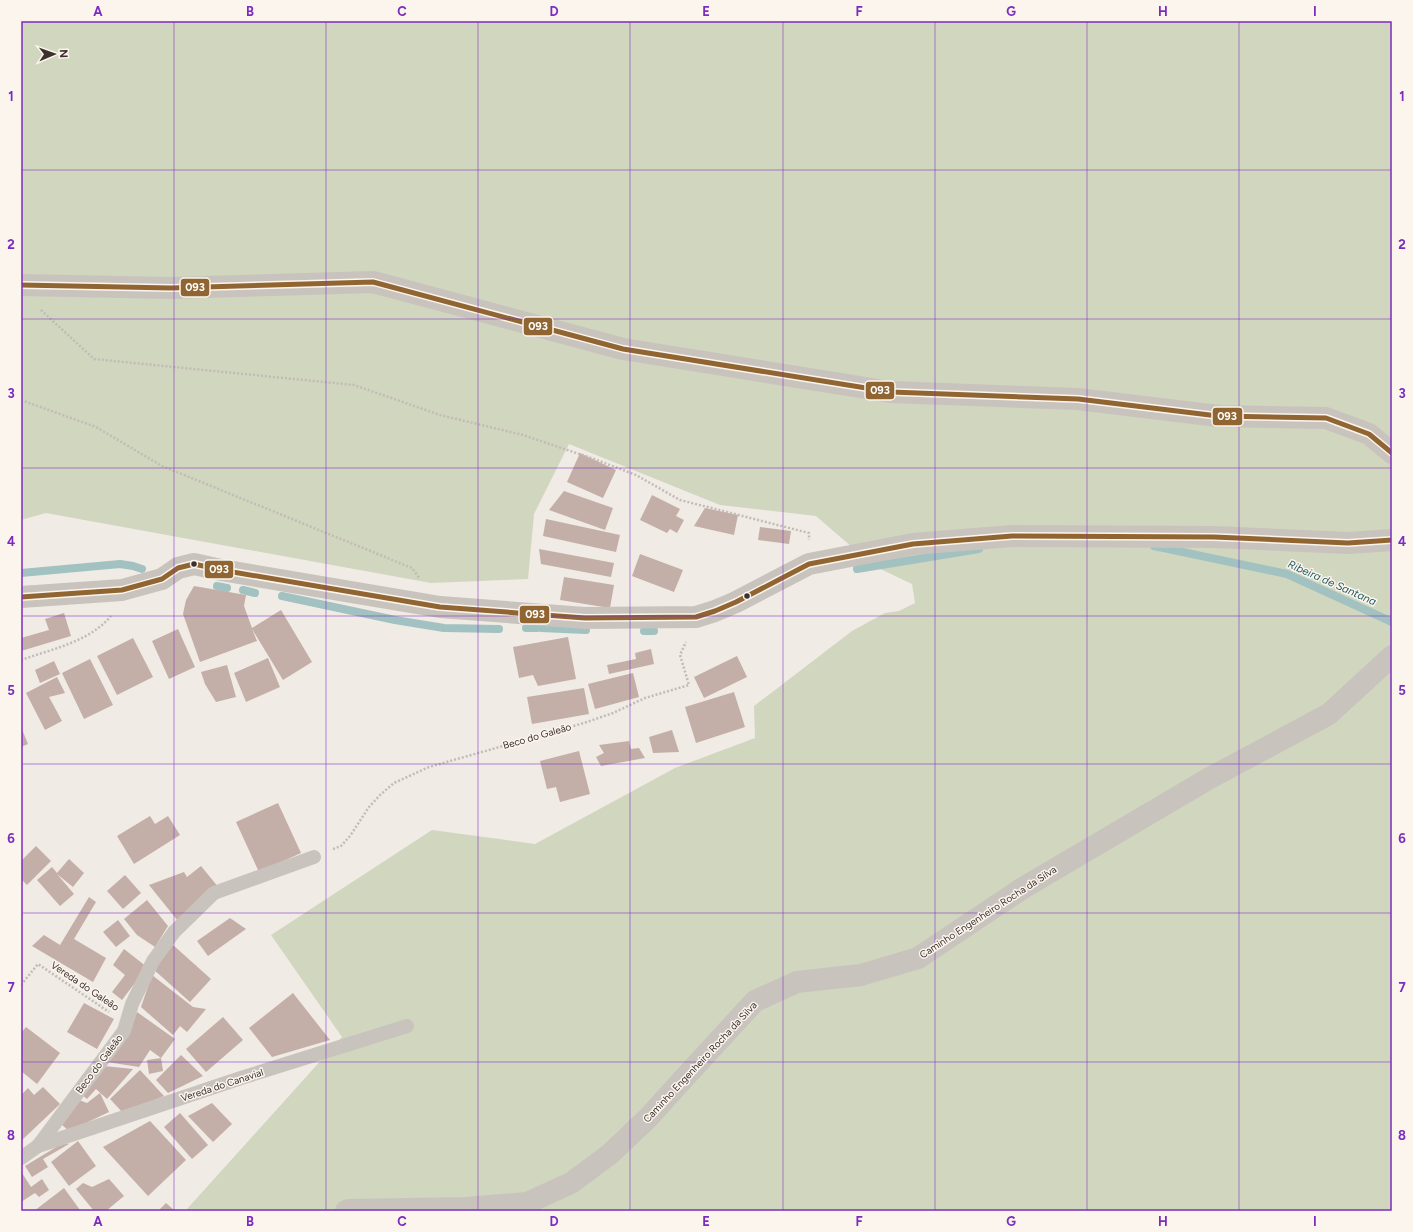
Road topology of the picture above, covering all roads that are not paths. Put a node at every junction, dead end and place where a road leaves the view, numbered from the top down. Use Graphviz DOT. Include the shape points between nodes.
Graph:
graph roads {
  1 [pos="21,285"];
  2 [pos="1392,453"];
  3 [pos="1392,540"];
  4 [pos="21,597"];
  5 [pos="1392,656"];
  6 [pos="314,857"];
  7 [pos="407,1026"];
  8 [pos="38,1146"];
  9 [pos="21,1158"];
  10 [pos="346,1211"];
  1 -- 2 [label="street" via="171,288 373,282 623,349 891,392 1078,399 1218,416 1326,418 1369,434"];
  3 -- 4 [label="street" via="1348,544 1214,537 1012,536 913,544 809,564 736,602 696,617 585,618 440,607 194,564 178,568 162,579 122,590"];
  5 -- 10 [label="street, Caminho Engenheiro Rocha da Silva" via="1329,714 1208,779 1023,888 918,958 861,975 797,982 755,1000 649,1118 610,1154 571,1183 527,1203 466,1208"];
  6 -- 8 [label="lane, Beco do Galeão" via="214,893 174,932 153,961 132,1004 124,1030"];
  7 -- 8 [label="lane, Vereda do Canavial"];
  8 -- 9 [label="lane, Beco do Galeão"];
}
